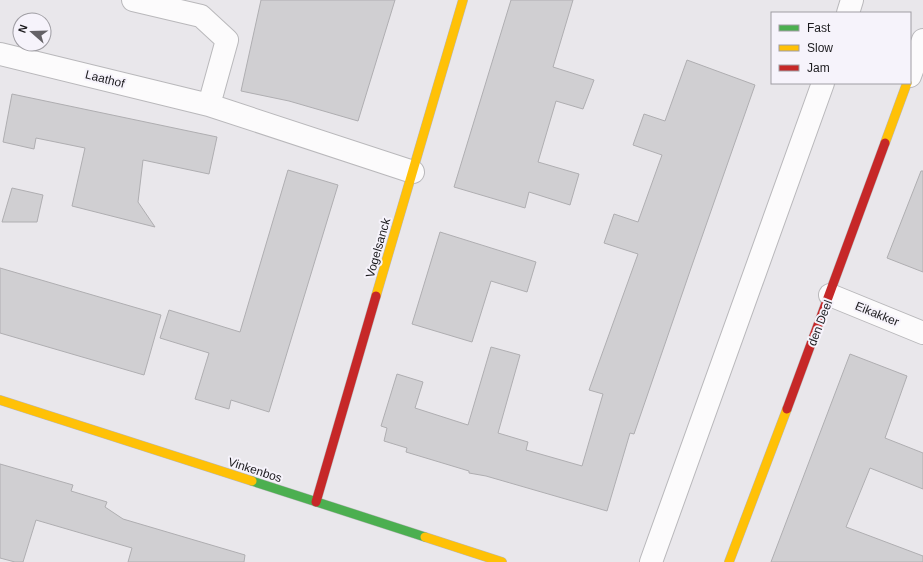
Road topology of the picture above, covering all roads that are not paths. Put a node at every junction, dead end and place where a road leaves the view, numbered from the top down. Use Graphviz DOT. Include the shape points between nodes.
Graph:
graph roads {
  1 [pos="133,0"];
  2 [pos="463,0"];
  3 [pos="852,0"];
  4 [pos="848,12"];
  5 [pos="923,40"];
  6 [pos="0,54"];
  7 [pos="911,73"];
  8 [pos="822,84"];
  9 [pos="907,84"];
  10 [pos="209,105"];
  11 [pos="413,172"];
  12 [pos="830,295"];
  13 [pos="923,333"];
  14 [pos="0,400"];
  15 [pos="316,502"];
  16 [pos="502,562"];
  17 [pos="651,562"];
  18 [pos="729,562"];
  1 -- 10 [label="street" via="201,16 227,40"];
  2 -- 11 [label="street, Vogelsanck"];
  3 -- 4 [label="street"];
  5 -- 7 [label="street"];
  6 -- 10 [label="street, Laathof"];
  8 -- 17 [label="street"];
  9 -- 12 [label="street, den Deel"];
  10 -- 11 [label="street, Laathof"];
  11 -- 15 [label="street, Vogelsanck"];
  12 -- 13 [label="street, Eikakker"];
  12 -- 18 [label="street, den Deel"];
  14 -- 15 [label="street, Vinkenbos"];
  15 -- 16 [label="street, Vinkenbos"];
}
